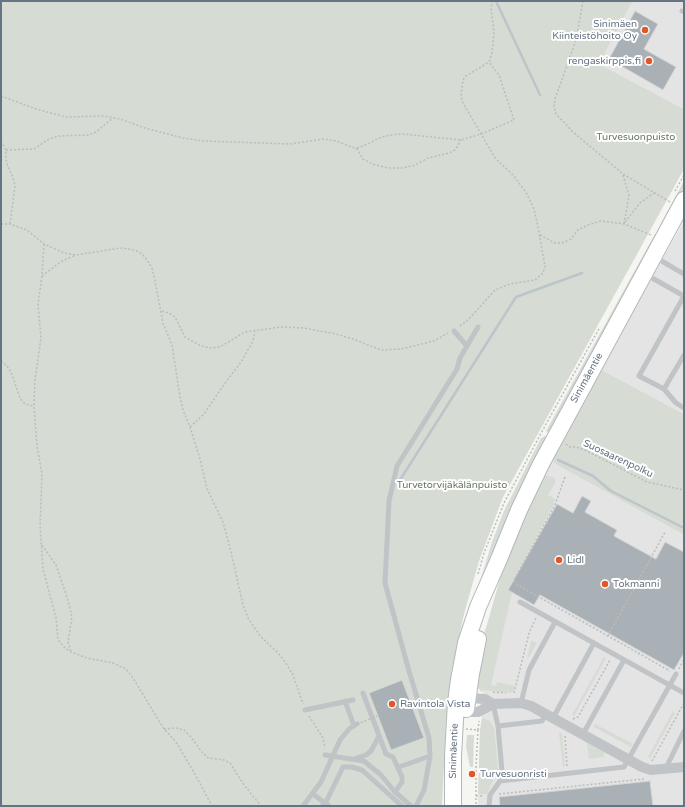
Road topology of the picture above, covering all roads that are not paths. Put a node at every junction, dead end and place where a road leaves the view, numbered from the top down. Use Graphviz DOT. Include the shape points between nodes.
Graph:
graph roads {
  1 [pos="677,201"];
  2 [pos="654,257"];
  3 [pos="644,274"];
  4 [pos="684,274"];
  5 [pos="684,296"];
  6 [pos="478,327"];
  7 [pos="454,331"];
  8 [pos="467,346"];
  9 [pos="684,355"];
  10 [pos="664,389"];
  11 [pos="684,408"];
  12 [pos="520,602"];
  13 [pos="555,622"];
  14 [pos="594,643"];
  15 [pos="624,660"];
  16 [pos="676,674"];
  17 [pos="669,685"];
  18 [pos="363,693"];
  19 [pos="684,694"];
  20 [pos="353,700"];
  21 [pos="345,701"];
  22 [pos="468,703"];
  23 [pos="522,703"];
  24 [pos="493,704"];
  25 [pos="305,710"];
  26 [pos="549,716"];
  27 [pos="498,726"];
  28 [pos="684,732"];
  29 [pos="583,734"];
  30 [pos="379,736"];
  31 [pos="325,755"];
  32 [pos="430,756"];
  33 [pos="333,757"];
  34 [pos="353,759"];
  35 [pos="628,760"];
  36 [pos="399,767"];
  37 [pos="684,767"];
  38 [pos="666,768"];
  39 [pos="500,781"];
  40 [pos="396,792"];
  41 [pos="313,794"];
  42 [pos="325,805"];
  43 [pos="303,806"];
  44 [pos="402,806"];
  45 [pos="412,806"];
  46 [pos="416,806"];
  47 [pos="453,806"];
  48 [pos="462,806"];
  49 [pos="489,806"];
  1 -- 2 [label="main road, Sinimäentie"];
  2 -- 3 [label="main road, Sinimäentie"];
  2 -- 4 [label="lane"];
  3 -- 5 [label="lane"];
  3 -- 22 [label="main road, Sinimäentie" via="541,464 478,607 466,643"];
  5 -- 10 [label="lane" via="639,376"];
  6 -- 8 [label="lane"];
  7 -- 8 [label="lane"];
  8 -- 32 [label="lane" via="457,369 397,466 388,500 386,583 429,738"];
  9 -- 10 [label="lane"];
  10 -- 11 [label="lane"];
  12 -- 13 [label="lane"];
  13 -- 14 [label="lane"];
  13 -- 23 [label="lane" via="529,670"];
  14 -- 15 [label="lane"];
  14 -- 26 [label="lane"];
  15 -- 17 [label="lane"];
  15 -- 29 [label="lane"];
  16 -- 17 [label="lane"];
  17 -- 19 [label="lane"];
  17 -- 35 [label="lane"];
  18 -- 30 [label="lane"];
  20 -- 21 [label="lane"];
  21 -- 25 [label="lane"];
  21 -- 33 [label="lane" via="356,725 340,740"];
  22 -- 24 [label="street" via="484,699"];
  22 -- 24 [label="street" via="478,712"];
  22 -- 47 [label="main road, Sinimäentie" via="453,756"];
  22 -- 48 [label="main road, Sinimäentie"];
  23 -- 24 [label="street"];
  23 -- 26 [label="street"];
  24 -- 27 [label="lane"];
  26 -- 27 [label="lane" via="542,721"];
  26 -- 29 [label="street"];
  27 -- 39 [label="lane" via="502,772"];
  28 -- 38 [label="lane"];
  29 -- 35 [label="street"];
  30 -- 34 [label="lane" via="371,751"];
  30 -- 40 [label="lane" via="386,754 393,757 402,777"];
  31 -- 33 [label="lane"];
  32 -- 36 [label="lane"];
  32 -- 46 [label="lane" via="424,790"];
  33 -- 34 [label="lane"];
  33 -- 41 [label="lane"];
  34 -- 40 [label="lane" via="372,766"];
  35 -- 38 [label="street" via="651,770"];
  35 -- 39 [label="lane" via="624,767"];
  37 -- 38 [label="street"];
  39 -- 49 [label="lane" via="490,795"];
  40 -- 45 [label="lane"];
  41 -- 42 [label="lane"];
  41 -- 43 [label="lane"];
  42 -- 44 [label="lane" via="343,767 352,767 362,770"];
}
